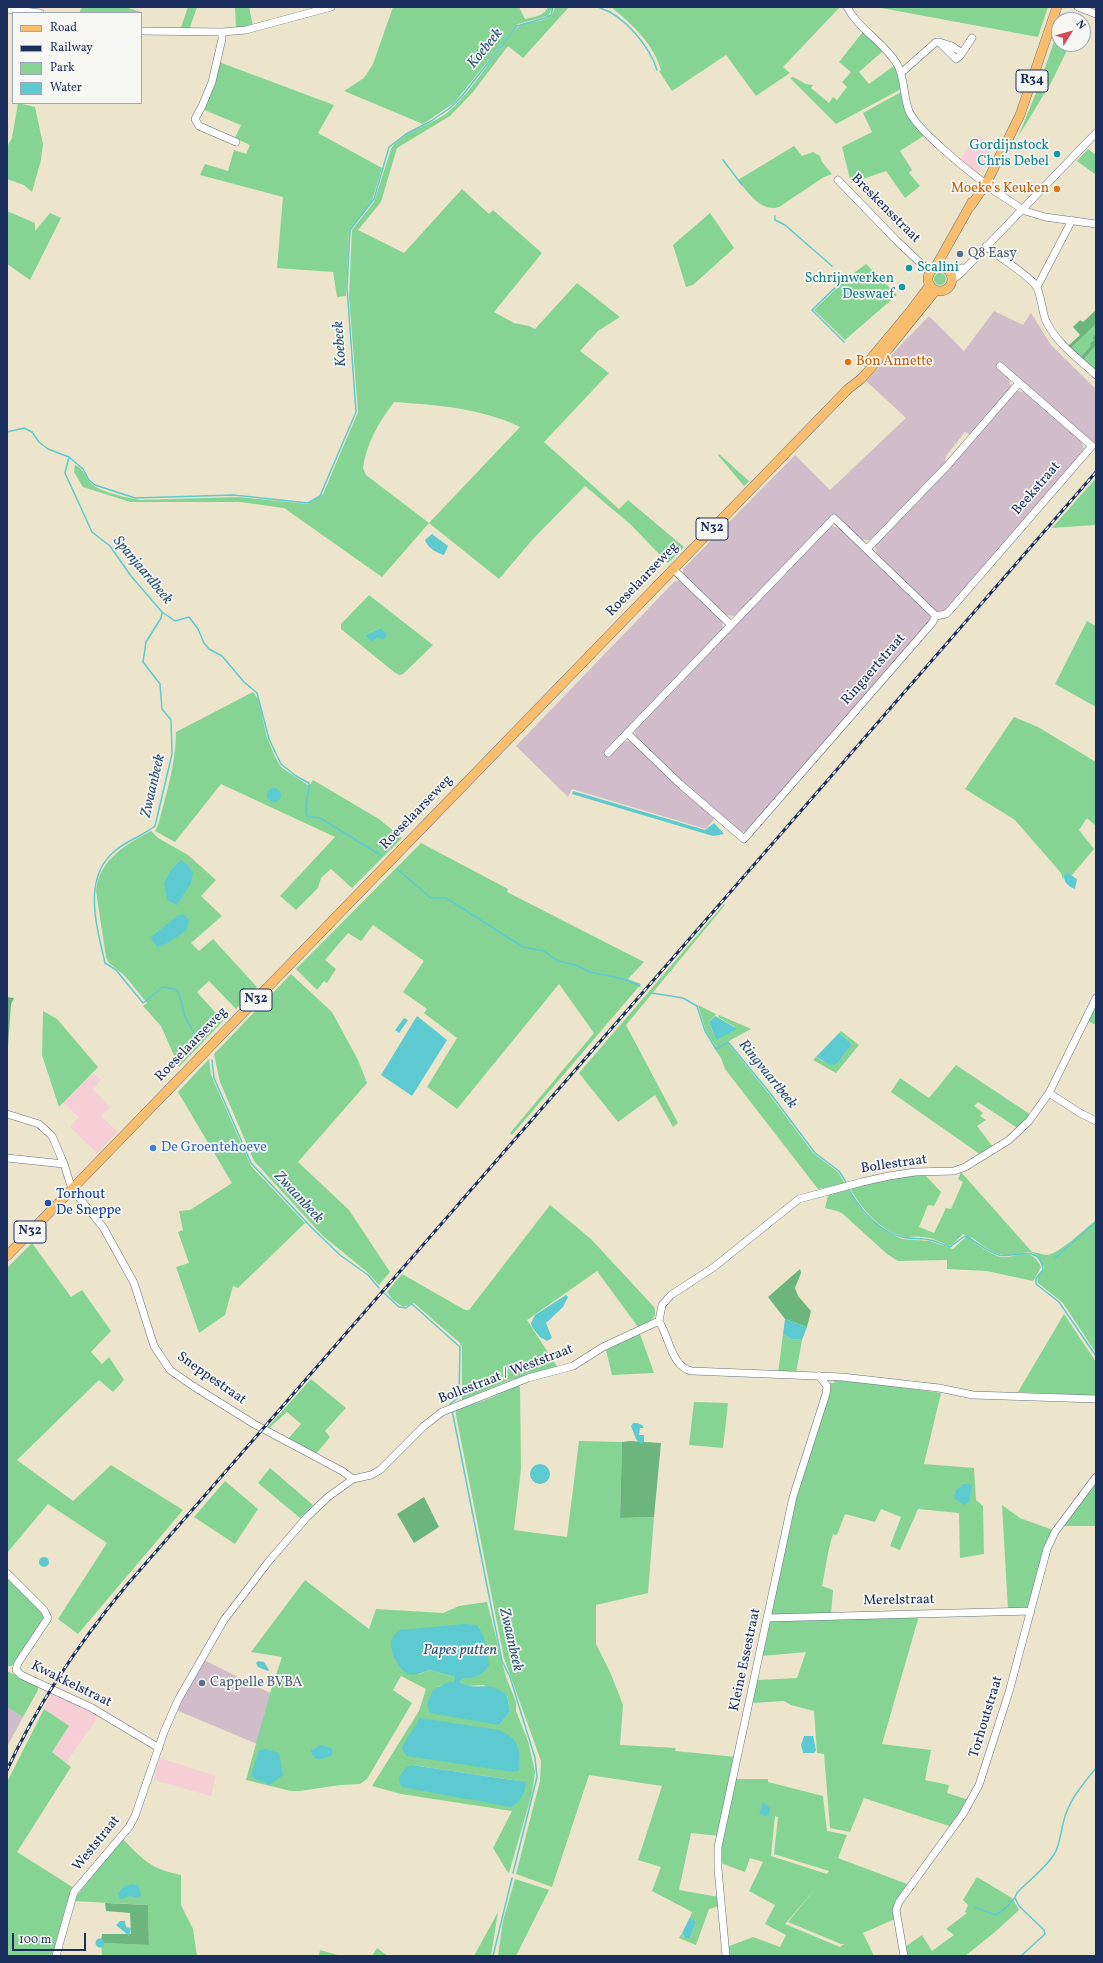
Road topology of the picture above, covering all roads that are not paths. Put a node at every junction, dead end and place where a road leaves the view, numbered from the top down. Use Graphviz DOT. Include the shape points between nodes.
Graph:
graph roads {
  1 [pos="331,7"];
  2 [pos="847,7"];
  3 [pos="1057,7"];
  4 [pos="1078,7"];
  5 [pos="7,9"];
  6 [pos="32,12"];
  7 [pos="1096,14"];
  8 [pos="142,31"];
  9 [pos="222,32"];
  10 [pos="972,38"];
  11 [pos="901,73"];
  12 [pos="1096,133"];
  13 [pos="236,142"];
  14 [pos="838,180"];
  15 [pos="984,182"];
  16 [pos="994,190"];
  17 [pos="1021,209"];
  18 [pos="1072,220"];
  19 [pos="1096,224"];
  20 [pos="986,246"];
  21 [pos="946,249"];
  22 [pos="933,270"];
  23 [pos="949,274"];
  24 [pos="1037,287"];
  25 [pos="933,288"];
  26 [pos="1000,366"];
  27 [pos="1096,375"];
  28 [pos="1019,383"];
  29 [pos="867,549"];
  30 [pos="673,569"];
  31 [pos="936,616"];
  32 [pos="731,625"];
  33 [pos="627,733"];
  34 [pos="608,753"];
  35 [pos="1096,998"];
  36 [pos="1049,1093"];
  37 [pos="7,1114"];
  38 [pos="1096,1121"];
  39 [pos="7,1158"];
  40 [pos="64,1164"];
  41 [pos="72,1189"];
  42 [pos="7,1256"];
  43 [pos="659,1321"];
  44 [pos="819,1376"];
  45 [pos="1096,1399"];
  46 [pos="1096,1477"];
  47 [pos="353,1479"];
  48 [pos="7,1573"];
  49 [pos="1031,1611"];
  50 [pos="768,1618"];
  51 [pos="159,1748"];
  52 [pos="56,1956"];
  53 [pos="726,1956"];
  54 [pos="904,1956"];
  1 -- 9 [label="street" via="246,30"];
  2 -- 11 [label="street" via="858,24 898,64"];
  3 -- 15 [label="main road, R34" via="1020,115"];
  4 -- 7 [label="street"];
  5 -- 6 [label="street"];
  8 -- 9 [label="street"];
  9 -- 13 [label="street" via="212,82 195,119 199,126"];
  10 -- 11 [label="street" via="956,58 952,57 939,42"];
  11 -- 15 [label="street" via="910,112 917,122 954,159"];
  12 -- 17 [label="street, N32"];
  14 -- 22 [label="street, Breskensstraat" via="898,241"];
  15 -- 21 [label="main road, R34"];
  16 -- 17 [label="street"];
  17 -- 18 [label="street" via="1045,217"];
  17 -- 20 [label="street, N32"];
  18 -- 19 [label="street"];
  18 -- 24 [label="street"];
  20 -- 23 [label="street, N32" via="960,274"];
  20 -- 24 [label="street"];
  21 -- 22 [label="main road, R34"];
  21 -- 23 [label="main road, R34"];
  22 -- 23 [label="main road"];
  22 -- 25 [label="main road" via="928,278"];
  23 -- 25 [label="main road, N32" via="948,288 940,291"];
  24 -- 27 [label="street" via="1042,310 1051,329 1063,345"];
  25 -- 30 [label="main road, Roeselaarseweg / N32" via="909,313 848,388"];
  26 -- 28 [label="street, Beekstraat"];
  28 -- 29 [label="street" via="947,466"];
  28 -- 31 [label="street, Beekstraat" via="1092,446 950,610 946,614"];
  29 -- 31 [label="street"];
  29 -- 32 [label="street" via="834,518"];
  30 -- 32 [label="street"];
  30 -- 41 [label="main road, Roeselaarseweg / N32"];
  31 -- 33 [label="street, Ringaertstraat" via="744,839 680,784"];
  32 -- 33 [label="street"];
  33 -- 34 [label="street"];
  35 -- 36 [label="street, Bollestraat"];
  36 -- 38 [label="street" via="1080,1114"];
  36 -- 43 [label="street, Bollestraat" via="1020,1131 965,1167 954,1171 915,1172 862,1182 792,1203 714,1267 671,1294 662,1305"];
  37 -- 40 [label="street" via="39,1124 46,1129 57,1145"];
  39 -- 40 [label="street"];
  40 -- 41 [label="street"];
  41 -- 42 [label="main road, Roeselaarseweg / N32"];
  41 -- 47 [label="street, Sneppestraat" via="103,1227 118,1253 134,1283 154,1346 170,1370 254,1424"];
  43 -- 44 [label="street" via="679,1365 685,1370"];
  43 -- 47 [label="street, Bollestraat / Weststraat" via="603,1347 573,1366 528,1378 442,1412 424,1426 380,1470"];
  44 -- 45 [label="street" via="876,1380 973,1395"];
  44 -- 50 [label="street, Kleine Essestraat" via="827,1386 826,1394 794,1497"];
  46 -- 49 [label="street, Torhoutstraat" via="1052,1538 1044,1558"];
  47 -- 51 [label="street, Bollestraat / Weststraat" via="328,1496 307,1516 278,1549 224,1620 178,1700"];
  48 -- 51 [label="street, Kwakkelstraat" via="44,1610 48,1618 16,1670 21,1675 92,1708"];
  49 -- 50 [label="street, Merelstraat"];
  49 -- 54 [label="street, Torhoutstraat" via="976,1792 899,1902 896,1910"];
  50 -- 53 [label="street, Kleine Essestraat" via="718,1847"];
  51 -- 52 [label="street, Weststraat" via="129,1827 74,1892"];
}
